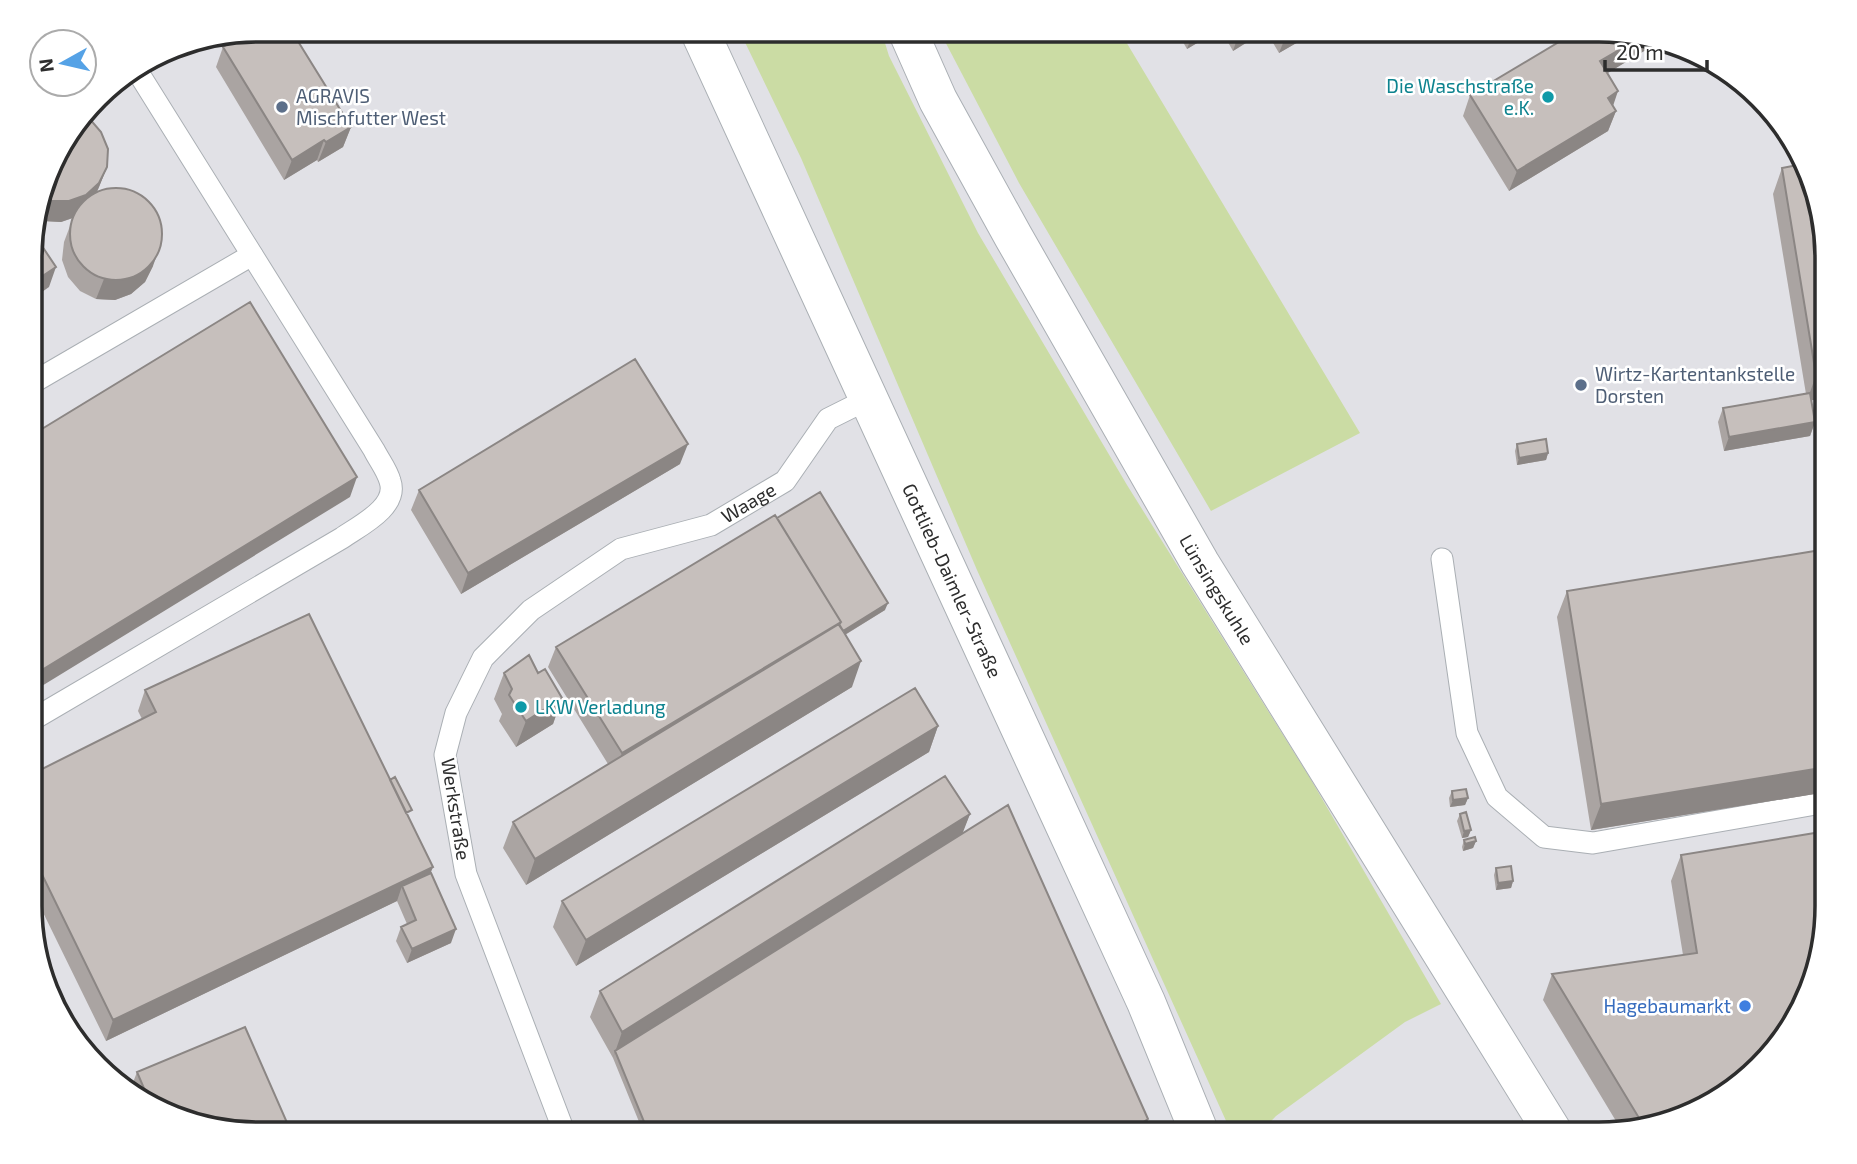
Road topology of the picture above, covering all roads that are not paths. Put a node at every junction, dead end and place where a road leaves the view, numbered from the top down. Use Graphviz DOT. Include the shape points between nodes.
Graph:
graph roads {
  1 [pos="704,42"];
  2 [pos="911,42"];
  3 [pos="141,77"];
  4 [pos="252,255"];
  5 [pos="42,377"];
  6 [pos="868,399"];
  7 [pos="711,525"];
  8 [pos="1442,559"];
  9 [pos="42,714"];
  10 [pos="1815,804"];
  11 [pos="560,1122"];
  12 [pos="1195,1122"];
  13 [pos="1547,1122"];
  1 -- 6 [label="street, Gottlieb-Daimler-Straße"];
  2 -- 13 [label="street, Lünsingskuhle" via="1006,225 1200,563"];
  3 -- 4 [label="lane"];
  4 -- 5 [label="lane"];
  4 -- 9 [label="lane" via="374,450 391,483 389,500 380,513 342,538"];
  6 -- 7 [label="lane, Waage" via="828,419 785,481"];
  6 -- 12 [label="street, Gottlieb-Daimler-Straße" via="1146,1002"];
  7 -- 11 [label="lane, Werkstraße" via="621,550 531,610 483,659 456,713 445,755 466,874"];
  8 -- 10 [label="lane" via="1467,733 1497,797 1544,837 1593,843"];
}
